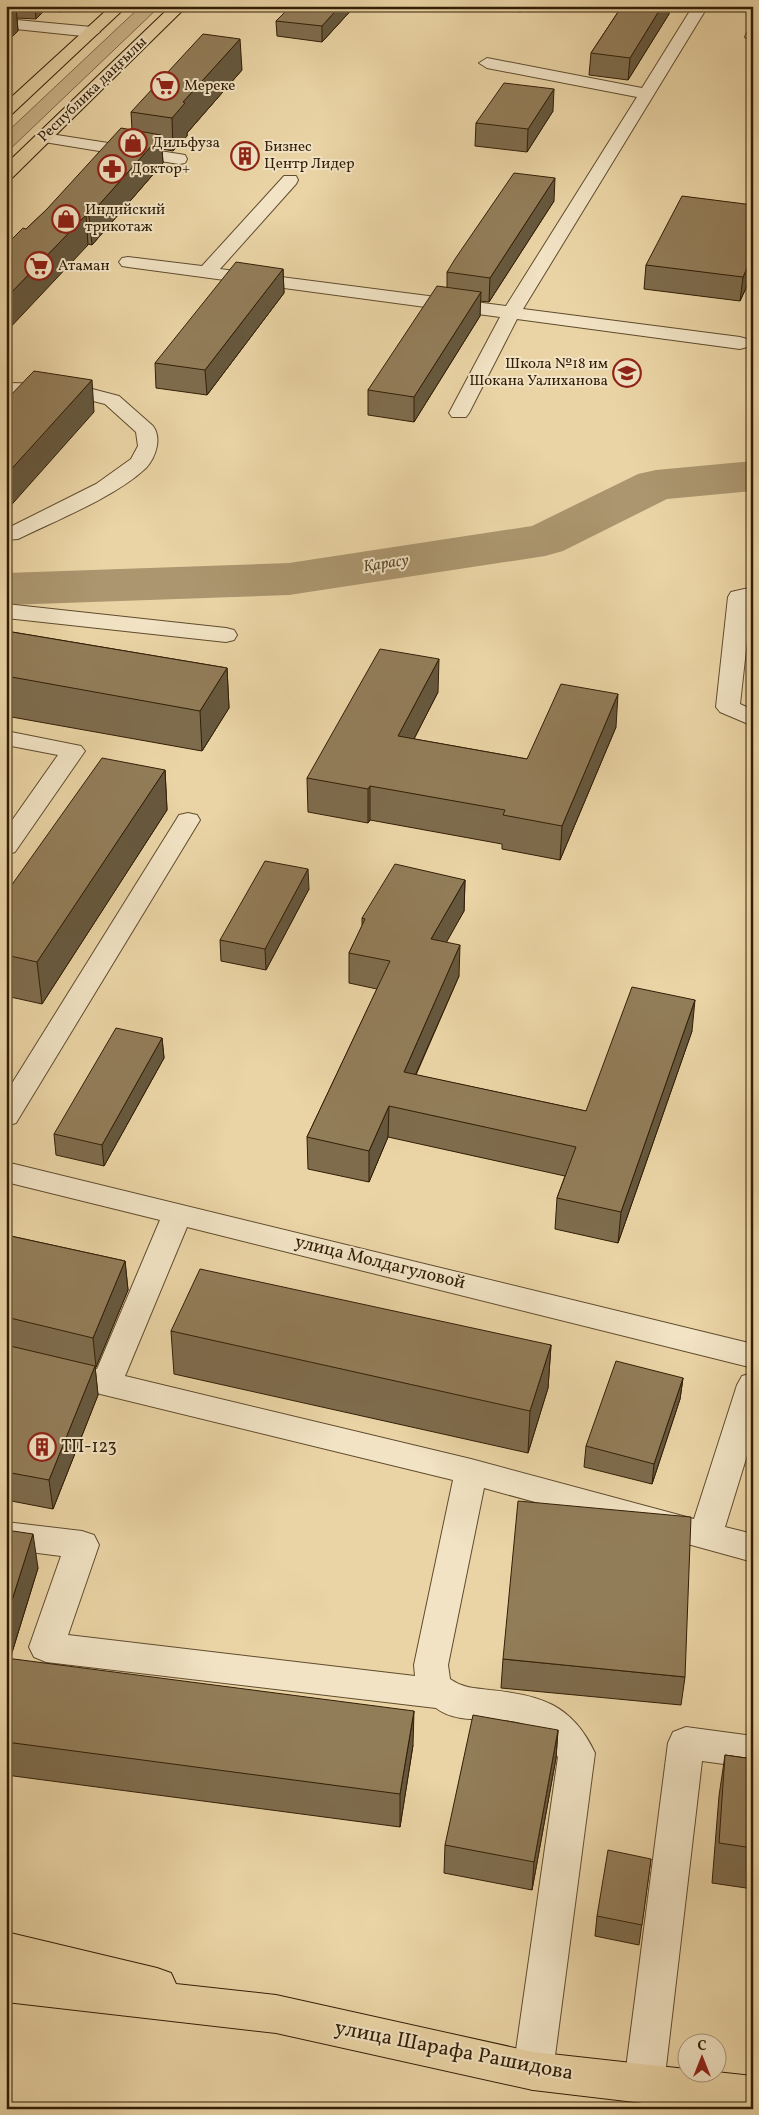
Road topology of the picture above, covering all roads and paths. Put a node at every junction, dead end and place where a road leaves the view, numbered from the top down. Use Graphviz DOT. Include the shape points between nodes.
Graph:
graph roads {
  1 [pos="120,6"];
  2 [pos="180,6"];
  3 [pos="701,6"];
  4 [pos="6,23"];
  5 [pos="92,32"];
  6 [pos="487,62"];
  7 [pos="647,94"];
  8 [pos="6,111"];
  9 [pos="44,138"];
  10 [pos="179,159"];
  11 [pos="6,174"];
  12 [pos="290,180"];
  13 [pos="128,262"];
  14 [pos="206,273"];
  15 [pos="511,313"];
  16 [pos="740,343"];
  17 [pos="6,389"];
  18 [pos="459,413"];
  19 [pos="11,535"];
  20 [pos="753,594"];
  21 [pos="6,611"];
  22 [pos="226,635"];
  23 [pos="753,719"];
  24 [pos="6,738"];
  25 [pos="188,820"];
  26 [pos="6,847"];
  27 [pos="6,1116"];
  28 [pos="6,1172"];
  29 [pos="178,1213"];
  30 [pos="753,1356"];
  31 [pos="6,1359"];
  32 [pos="106,1384"];
  33 [pos="753,1384"];
  34 [pos="472,1472"];
  35 [pos="6,1535"];
  36 [pos="706,1536"];
  37 [pos="753,1548"];
  38 [pos="443,1694"];
  39 [pos="753,1752"];
  40 [pos="6,1950"];
  41 [pos="6,1984"];
  42 [pos="276,2014"];
  43 [pos="533,2071"];
  44 [pos="644,2084"];
  45 [pos="753,2096"];
  1 -- 5 [label="main road"];
  2 -- 9 [label="main road, Республика даңғылы"];
  3 -- 7 [label="street"];
  4 -- 5 [label="street"];
  5 -- 8 [label="main road"];
  6 -- 7 [label="street"];
  7 -- 15 [label="street"];
  9 -- 10 [label="street"];
  9 -- 11 [label="main road, Республика даңғылы"];
  12 -- 14 [label="street"];
  13 -- 14 [label="street"];
  14 -- 15 [label="street"];
  15 -- 16 [label="street"];
  15 -- 18 [label="street"];
  17 -- 19 [label="street" via="73,390 112,400 146,430 148,446 139,463 103,488"];
  20 -- 23 [label="street" via="739,597 728,707"];
  21 -- 22 [label="street"];
  24 -- 26 [label="street" via="73,751"];
  25 -- 27 [label="street"];
  28 -- 29 [label="street, улица Молдагуловой"];
  29 -- 30 [label="street, улица Молдагуловой"];
  29 -- 32 [label="street"];
  31 -- 32 [label="street"];
  32 -- 34 [label="street"];
  33 -- 36 [label="street"];
  34 -- 36 [label="street"];
  34 -- 38 [label="street" via="431,1666 434,1686"];
  35 -- 38 [label="street" via="82,1545 46,1647"];
  36 -- 37 [label="street"];
  38 -- 43 [label="street" via="453,1701 527,1710 551,1721 577,1753"];
  39 -- 44 [label="street" via="686,1743"];
  40 -- 42 [label="main road, улица Шарафа Рашидова"];
  41 -- 42 [label="main road, улица Шарафа Рашидова"];
  42 -- 43 [label="main road, улица Шарафа Рашидова"];
  43 -- 44 [label="main road, улица Шарафа Рашидова"];
  44 -- 45 [label="main road, улица Шарафа Рашидова"];
}
